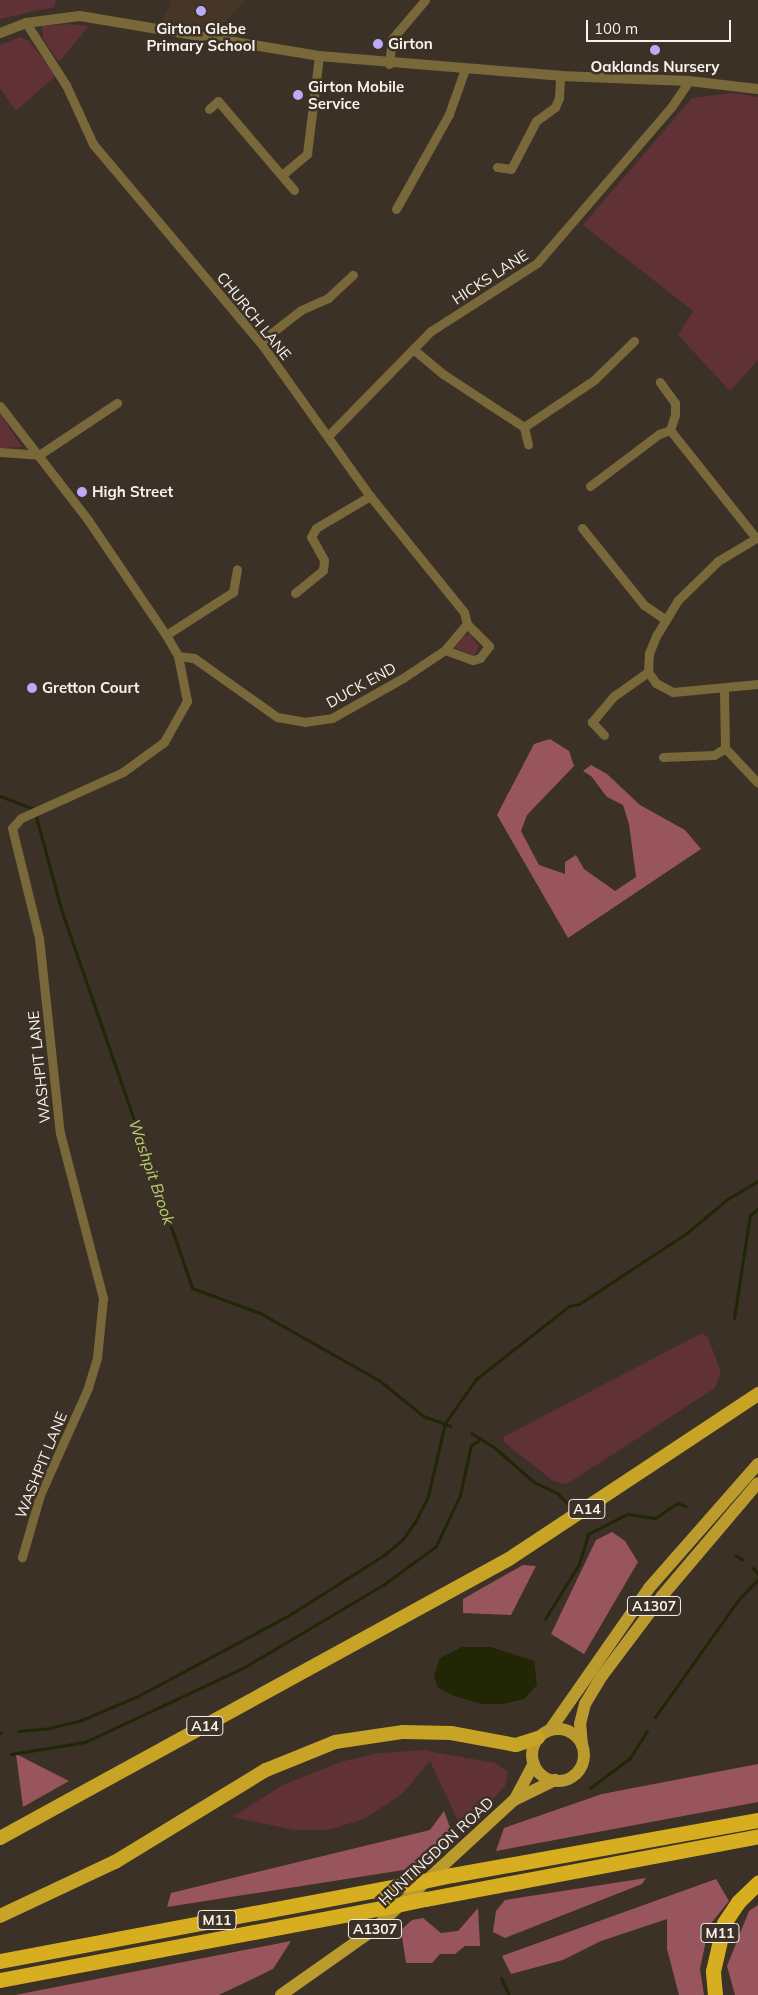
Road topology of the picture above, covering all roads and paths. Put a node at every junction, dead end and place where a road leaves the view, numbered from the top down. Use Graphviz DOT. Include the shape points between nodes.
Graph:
graph roads {
  1 [pos="425,0"];
  2 [pos="26,23"];
  3 [pos="0,33"];
  4 [pos="319,56"];
  5 [pos="389,64"];
  6 [pos="465,70"];
  7 [pos="560,76"];
  8 [pos="689,81"];
  9 [pos="758,89"];
  10 [pos="210,109"];
  11 [pos="497,166"];
  12 [pos="282,175"];
  13 [pos="294,190"];
  14 [pos="396,209"];
  15 [pos="353,275"];
  16 [pos="634,341"];
  17 [pos="260,342"];
  18 [pos="412,349"];
  19 [pos="660,382"];
  20 [pos="117,403"];
  21 [pos="0,406"];
  22 [pos="524,427"];
  23 [pos="670,430"];
  24 [pos="329,435"];
  25 [pos="528,444"];
  26 [pos="0,452"];
  27 [pos="39,455"];
  28 [pos="590,486"];
  29 [pos="370,496"];
  30 [pos="582,528"];
  31 [pos="757,538"];
  32 [pos="237,569"];
  33 [pos="294,593"];
  34 [pos="665,619"];
  35 [pos="467,624"];
  36 [pos="166,635"];
  37 [pos="445,650"];
  38 [pos="178,656"];
  39 [pos="648,672"];
  40 [pos="758,684"];
  41 [pos="724,689"];
  42 [pos="604,735"];
  43 [pos="725,748"];
  44 [pos="663,757"];
  45 [pos="757,782"];
  46 [pos="758,1394"];
  47 [pos="758,1464"];
  48 [pos="758,1483"];
  49 [pos="22,1557"];
  50 [pos="550,1730"];
  51 [pos="538,1738"];
  52 [pos="582,1745"];
  53 [pos="534,1764"];
  54 [pos="555,1780"];
  55 [pos="514,1800"];
  56 [pos="758,1820"];
  57 [pos="758,1836"];
  58 [pos="0,1838"];
  59 [pos="758,1883"];
  60 [pos="0,1916"];
  61 [pos="0,1960"];
  62 [pos="0,1980"];
  63 [pos="282,1995"];
  64 [pos="716,1995"];
  1 -- 5 [label="street" via="392,39"];
  2 -- 3 [label="street"];
  2 -- 4 [label="street" via="80,16"];
  2 -- 17 [label="street, CHURCH LANE" via="66,84 93,144"];
  4 -- 5 [label="street"];
  4 -- 12 [label="street" via="307,154"];
  5 -- 6 [label="street"];
  6 -- 7 [label="street"];
  6 -- 14 [label="street" via="449,114"];
  7 -- 8 [label="street"];
  7 -- 11 [label="street" via="559,98 555,107 536,122 511,169"];
  8 -- 9 [label="street"];
  8 -- 18 [label="street, HICKS LANE" via="672,106 537,263 431,331"];
  10 -- 12 [label="street" via="218,101"];
  12 -- 13 [label="street"];
  15 -- 17 [label="street" via="328,298 301,310"];
  16 -- 22 [label="street" via="594,380"];
  17 -- 24 [label="street, CHURCH LANE"];
  18 -- 22 [label="street" via="443,374"];
  18 -- 24 [label="street, HICKS LANE"];
  19 -- 23 [label="street" via="674,403 676,415"];
  20 -- 27 [label="street"];
  21 -- 27 [label="street"];
  22 -- 25 [label="street"];
  23 -- 28 [label="street" via="659,434"];
  23 -- 31 [label="street"];
  24 -- 29 [label="street, CHURCH LANE"];
  26 -- 27 [label="street"];
  27 -- 36 [label="street" via="88,520"];
  29 -- 33 [label="street" via="316,528 311,537 324,560 323,570"];
  29 -- 35 [label="street, CHURCH LANE" via="464,612"];
  30 -- 34 [label="street" via="644,604"];
  31 -- 34 [label="street" via="718,561 678,600"];
  32 -- 36 [label="street" via="234,592"];
  34 -- 39 [label="street" via="649,653"];
  35 -- 37 [label="street, DUCK END"];
  35 -- 37 [label="street, CHURCH LANE" via="489,646 480,658 473,660"];
  36 -- 38 [label="street"];
  37 -- 38 [label="street, DUCK END" via="332,718 304,722 277,717 200,662"];
  38 -- 49 [label="street, WASHPIT LANE" via="187,701 164,742 123,772 15,821 12,836 39,938 60,1133 103,1298 97,1358 88,1388 40,1495"];
  39 -- 41 [label="street" via="656,683 674,692"];
  39 -- 42 [label="street" via="614,696 592,722"];
  40 -- 41 [label="street"];
  41 -- 43 [label="street"];
  43 -- 44 [label="street" via="714,756"];
  43 -- 45 [label="street"];
  46 -- 58 [label="highway, A14" via="509,1559"];
  47 -- 50 [label="main road, A1307" via="649,1588"];
  48 -- 52 [label="main road, A1307" via="662,1596 602,1676 585,1704 580,1724"];
  50 -- 51 [label="main road"];
  50 -- 52 [label="main road" via="568,1731"];
  51 -- 53 [label="main road" via="533,1751"];
  51 -- 60 [label="highway" via="516,1746 451,1733 403,1732 335,1742 266,1770 115,1862"];
  52 -- 54 [label="main road" via="583,1760 578,1770 564,1780"];
  53 -- 54 [label="main road" via="543,1776"];
  53 -- 55 [label="main road, HUNTINGDON ROAD / A1307"];
  54 -- 55 [label="main road, HUNTINGDON ROAD / A1307"];
  55 -- 63 [label="main road, HUNTINGDON ROAD / A1307" via="373,1930"];
  56 -- 61 [label="highway, M11, bridge"];
  57 -- 62 [label="highway, M11, bridge"];
  59 -- 64 [label="highway, M11" via="738,1902 724,1923 713,1970"];
}
